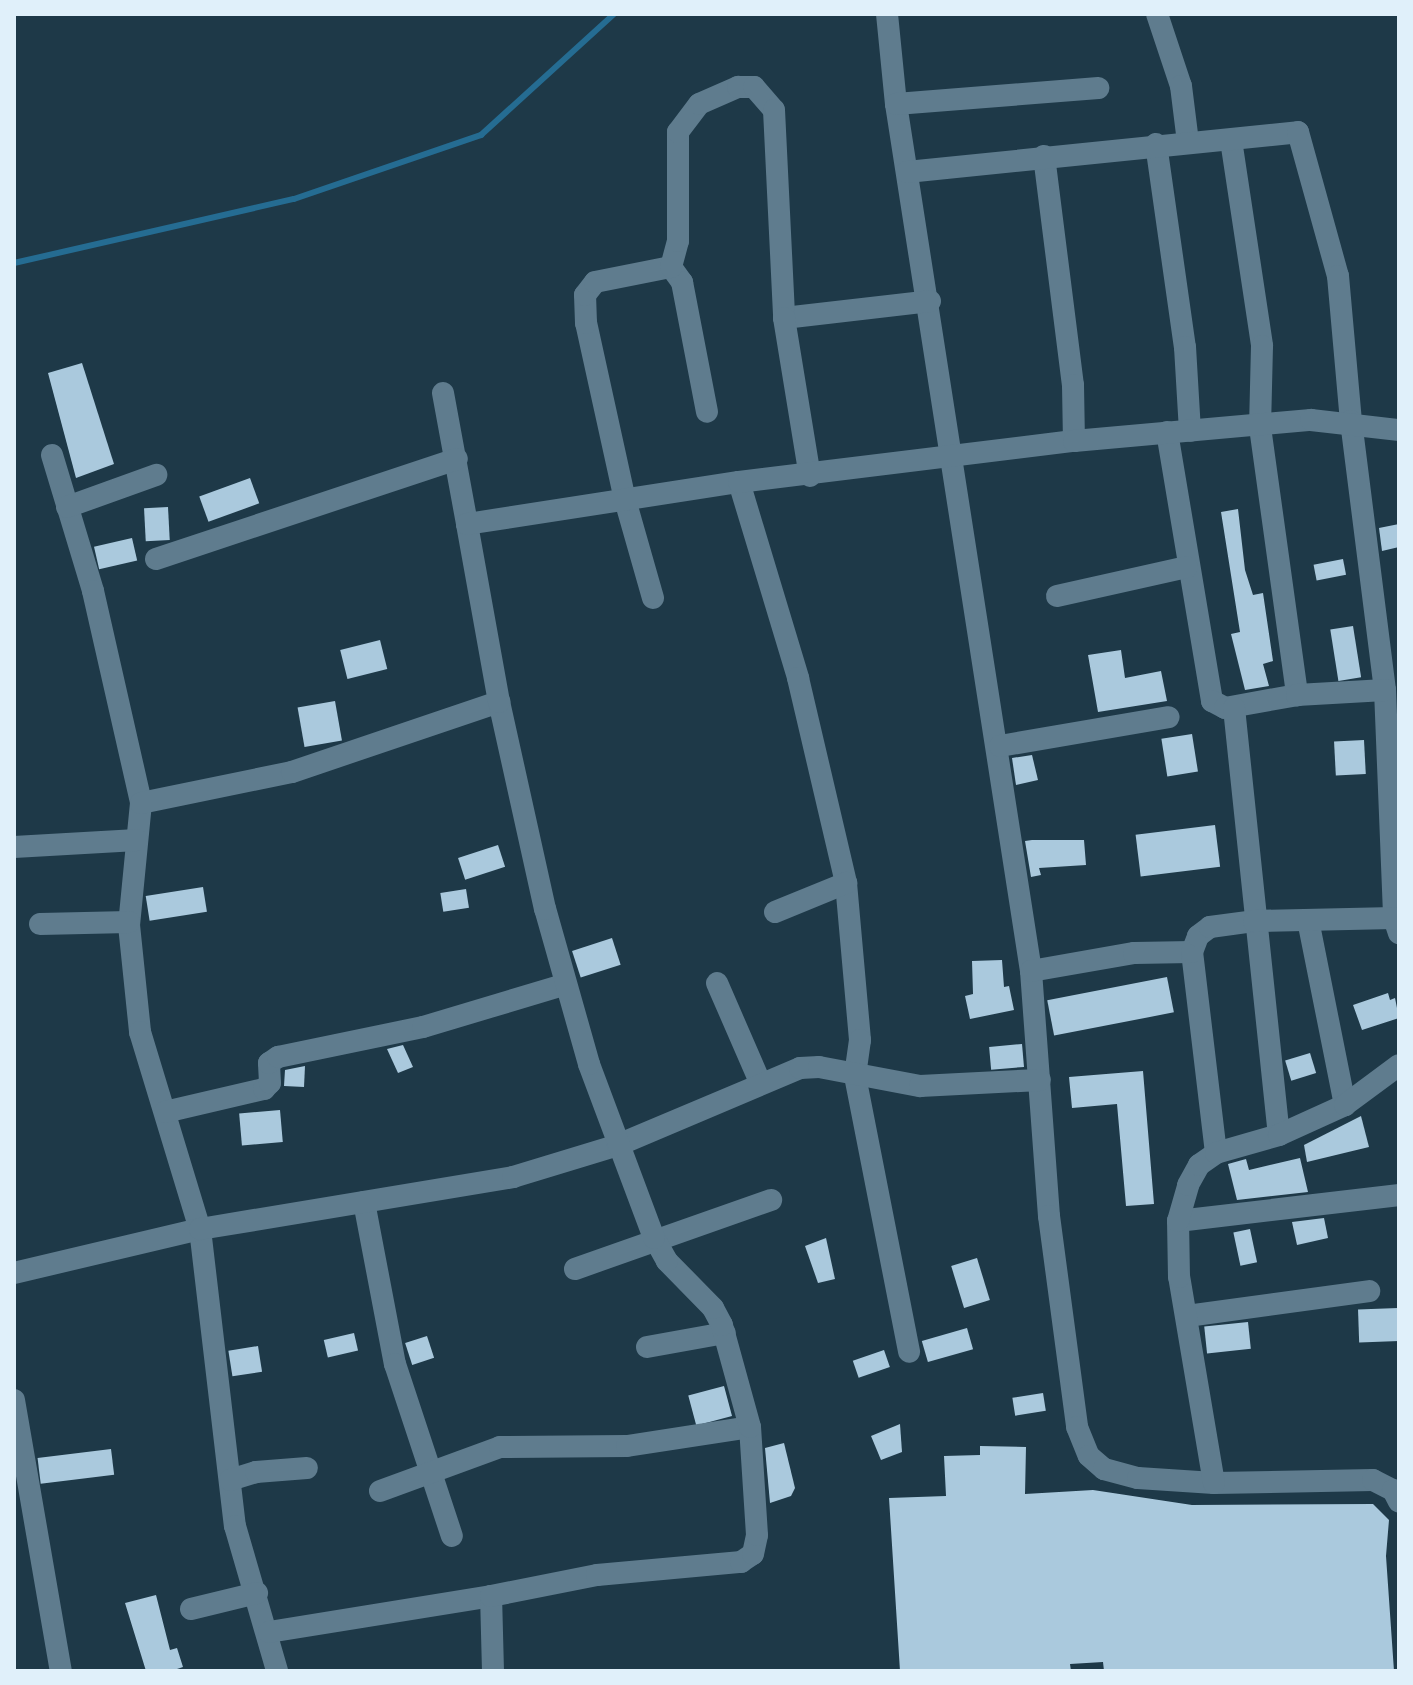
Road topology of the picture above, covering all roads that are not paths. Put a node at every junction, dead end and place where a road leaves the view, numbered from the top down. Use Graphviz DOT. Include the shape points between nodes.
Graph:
graph roads {
  1 [pos="887,14"];
  2 [pos="1159,18"];
  3 [pos="1098,88"];
  4 [pos="896,104"];
  5 [pos="1231,140"];
  6 [pos="1188,142"];
  7 [pos="1156,144"];
  8 [pos="1044,156"];
  9 [pos="907,172"];
  10 [pos="671,267"];
  11 [pos="930,301"];
  12 [pos="784,318"];
  13 [pos="443,393"];
  14 [pos="707,412"];
  15 [pos="1351,421"];
  16 [pos="1260,427"];
  17 [pos="1399,430"];
  18 [pos="1190,431"];
  19 [pos="1167,432"];
  20 [pos="1074,441"];
  21 [pos="52,455"];
  22 [pos="457,459"];
  23 [pos="952,460"];
  24 [pos="156,475"];
  25 [pos="810,476"];
  26 [pos="739,482"];
  27 [pos="625,500"];
  28 [pos="67,507"];
  29 [pos="467,524"];
  30 [pos="156,559"];
  31 [pos="1187,567"];
  32 [pos="1057,596"];
  33 [pos="653,598"];
  34 [pos="1385,690"];
  35 [pos="1297,695"];
  36 [pos="499,702"];
  37 [pos="1234,708"];
  38 [pos="1169,717"];
  39 [pos="1000,746"];
  40 [pos="141,803"];
  41 [pos="137,840"];
  42 [pos="14,847"];
  43 [pos="846,883"];
  44 [pos="775,912"];
  45 [pos="1308,920"];
  46 [pos="1254,921"];
  47 [pos="129,922"];
  48 [pos="40,924"];
  49 [pos="1396,925"];
  50 [pos="1192,952"];
  51 [pos="1031,971"];
  52 [pos="717,983"];
  53 [pos="566,984"];
  54 [pos="1399,1065"];
  55 [pos="855,1076"];
  56 [pos="1040,1080"];
  57 [pos="760,1082"];
  58 [pos="1345,1105"];
  59 [pos="165,1112"];
  60 [pos="1279,1135"];
  61 [pos="618,1145"];
  62 [pos="1216,1153"];
  63 [pos="1399,1195"];
  64 [pos="771,1200"];
  65 [pos="364,1202"];
  66 [pos="1178,1221"];
  67 [pos="200,1229"];
  68 [pos="654,1238"];
  69 [pos="575,1269"];
  70 [pos="14,1273"];
  71 [pos="1369,1291"];
  72 [pos="1187,1316"];
  73 [pos="725,1333"];
  74 [pos="647,1347"];
  75 [pos="909,1352"];
  76 [pos="14,1400"];
  77 [pos="750,1427"];
  78 [pos="19,1460"];
  79 [pos="307,1468"];
  80 [pos="431,1471"];
  81 [pos="230,1480"];
  82 [pos="1214,1483"];
  83 [pos="380,1491"];
  84 [pos="1399,1502"];
  85 [pos="452,1536"];
  86 [pos="257,1593"];
  87 [pos="491,1596"];
  88 [pos="191,1609"];
  89 [pos="269,1632"];
  90 [pos="61,1671"];
  91 [pos="277,1671"];
  92 [pos="493,1671"];
  1 -- 4 [label="street"];
  2 -- 6 [label="street" via="1173,52"];
  3 -- 4 [label="street"];
  4 -- 9 [label="street"];
  5 -- 6 [label="street"];
  5 -- 15 [label="street" via="1298,132 1338,276"];
  5 -- 16 [label="street" via="1262,346"];
  6 -- 7 [label="street"];
  7 -- 8 [label="street"];
  7 -- 18 [label="street" via="1185,347"];
  8 -- 9 [label="street"];
  8 -- 20 [label="street" via="1073,385"];
  9 -- 11 [label="street"];
  10 -- 12 [label="street" via="678,241 678,132 699,104 714,94 754,87 774,110"];
  10 -- 14 [label="street" via="682,282"];
  10 -- 27 [label="street" via="595,282 585,295 586,323"];
  11 -- 12 [label="street"];
  11 -- 23 [label="street"];
  12 -- 25 [label="street"];
  13 -- 22 [label="street"];
  15 -- 16 [label="street"];
  15 -- 17 [label="street"];
  15 -- 34 [label="street"];
  16 -- 18 [label="street"];
  16 -- 35 [label="street"];
  18 -- 19 [label="street"];
  19 -- 20 [label="street"];
  19 -- 31 [label="street"];
  20 -- 23 [label="street"];
  21 -- 28 [label="street"];
  22 -- 29 [label="street"];
  22 -- 30 [label="street"];
  23 -- 25 [label="street"];
  23 -- 39 [label="street"];
  24 -- 28 [label="street"];
  25 -- 26 [label="street"];
  26 -- 27 [label="street"];
  26 -- 43 [label="street" via="798,678"];
  27 -- 29 [label="street"];
  27 -- 33 [label="street"];
  28 -- 40 [label="street" via="93,591"];
  29 -- 36 [label="street"];
  31 -- 32 [label="street"];
  31 -- 37 [label="street" via="1212,701"];
  34 -- 35 [label="street"];
  34 -- 49 [label="street"];
  35 -- 37 [label="street"];
  36 -- 40 [label="street" via="292,772"];
  36 -- 53 [label="street"];
  37 -- 46 [label="street"];
  38 -- 39 [label="street"];
  39 -- 51 [label="street"];
  40 -- 41 [label="street"];
  41 -- 42 [label="street"];
  41 -- 47 [label="street"];
  43 -- 44 [label="street"];
  43 -- 55 [label="street" via="860,1040"];
  45 -- 46 [label="street"];
  45 -- 49 [label="street"];
  45 -- 58 [label="street"];
  46 -- 50 [label="street" via="1210,927 1198,936"];
  46 -- 60 [label="street"];
  47 -- 48 [label="street"];
  47 -- 59 [label="street" via="140,1032"];
  50 -- 51 [label="street" via="1134,953"];
  50 -- 62 [label="street"];
  51 -- 56 [label="street"];
  52 -- 57 [label="street"];
  53 -- 59 [label="street" via="423,1027 278,1057 269,1063 270,1083 264,1089"];
  53 -- 61 [label="street"];
  54 -- 58 [label="street"];
  55 -- 56 [label="street" via="920,1086"];
  55 -- 57 [label="street" via="819,1067"];
  55 -- 75 [label="street"];
  56 -- 82 [label="street" via="1070,1398 1089,1456 1104,1469 1138,1478"];
  57 -- 61 [label="street"];
  58 -- 60 [label="street"];
  59 -- 67 [label="street"];
  60 -- 62 [label="street"];
  61 -- 65 [label="street" via="513,1177"];
  61 -- 68 [label="street"];
  62 -- 66 [label="street" via="1199,1165"];
  63 -- 66 [label="street"];
  64 -- 68 [label="street"];
  65 -- 67 [label="street"];
  65 -- 80 [label="street" via="395,1364"];
  66 -- 72 [label="street" via="1179,1277"];
  67 -- 70 [label="street"];
  67 -- 81 [label="street"];
  68 -- 69 [label="street"];
  68 -- 73 [label="street" via="667,1261 713,1308"];
  71 -- 72 [label="street"];
  72 -- 82 [label="street"];
  73 -- 74 [label="street"];
  73 -- 77 [label="street"];
  76 -- 78 [label="street"];
  77 -- 80 [label="street" via="627,1446 500,1447"];
  77 -- 87 [label="street" via="757,1535 747,1560 597,1575"];
  78 -- 90 [label="street"];
  79 -- 81 [label="street"];
  80 -- 83 [label="street"];
  80 -- 85 [label="street"];
  81 -- 86 [label="street" via="235,1526"];
  82 -- 84 [label="street" via="1373,1480 1393,1490"];
  86 -- 88 [label="street"];
  86 -- 89 [label="street"];
  87 -- 89 [label="street"];
  87 -- 92 [label="street"];
  89 -- 91 [label="street"];
}
